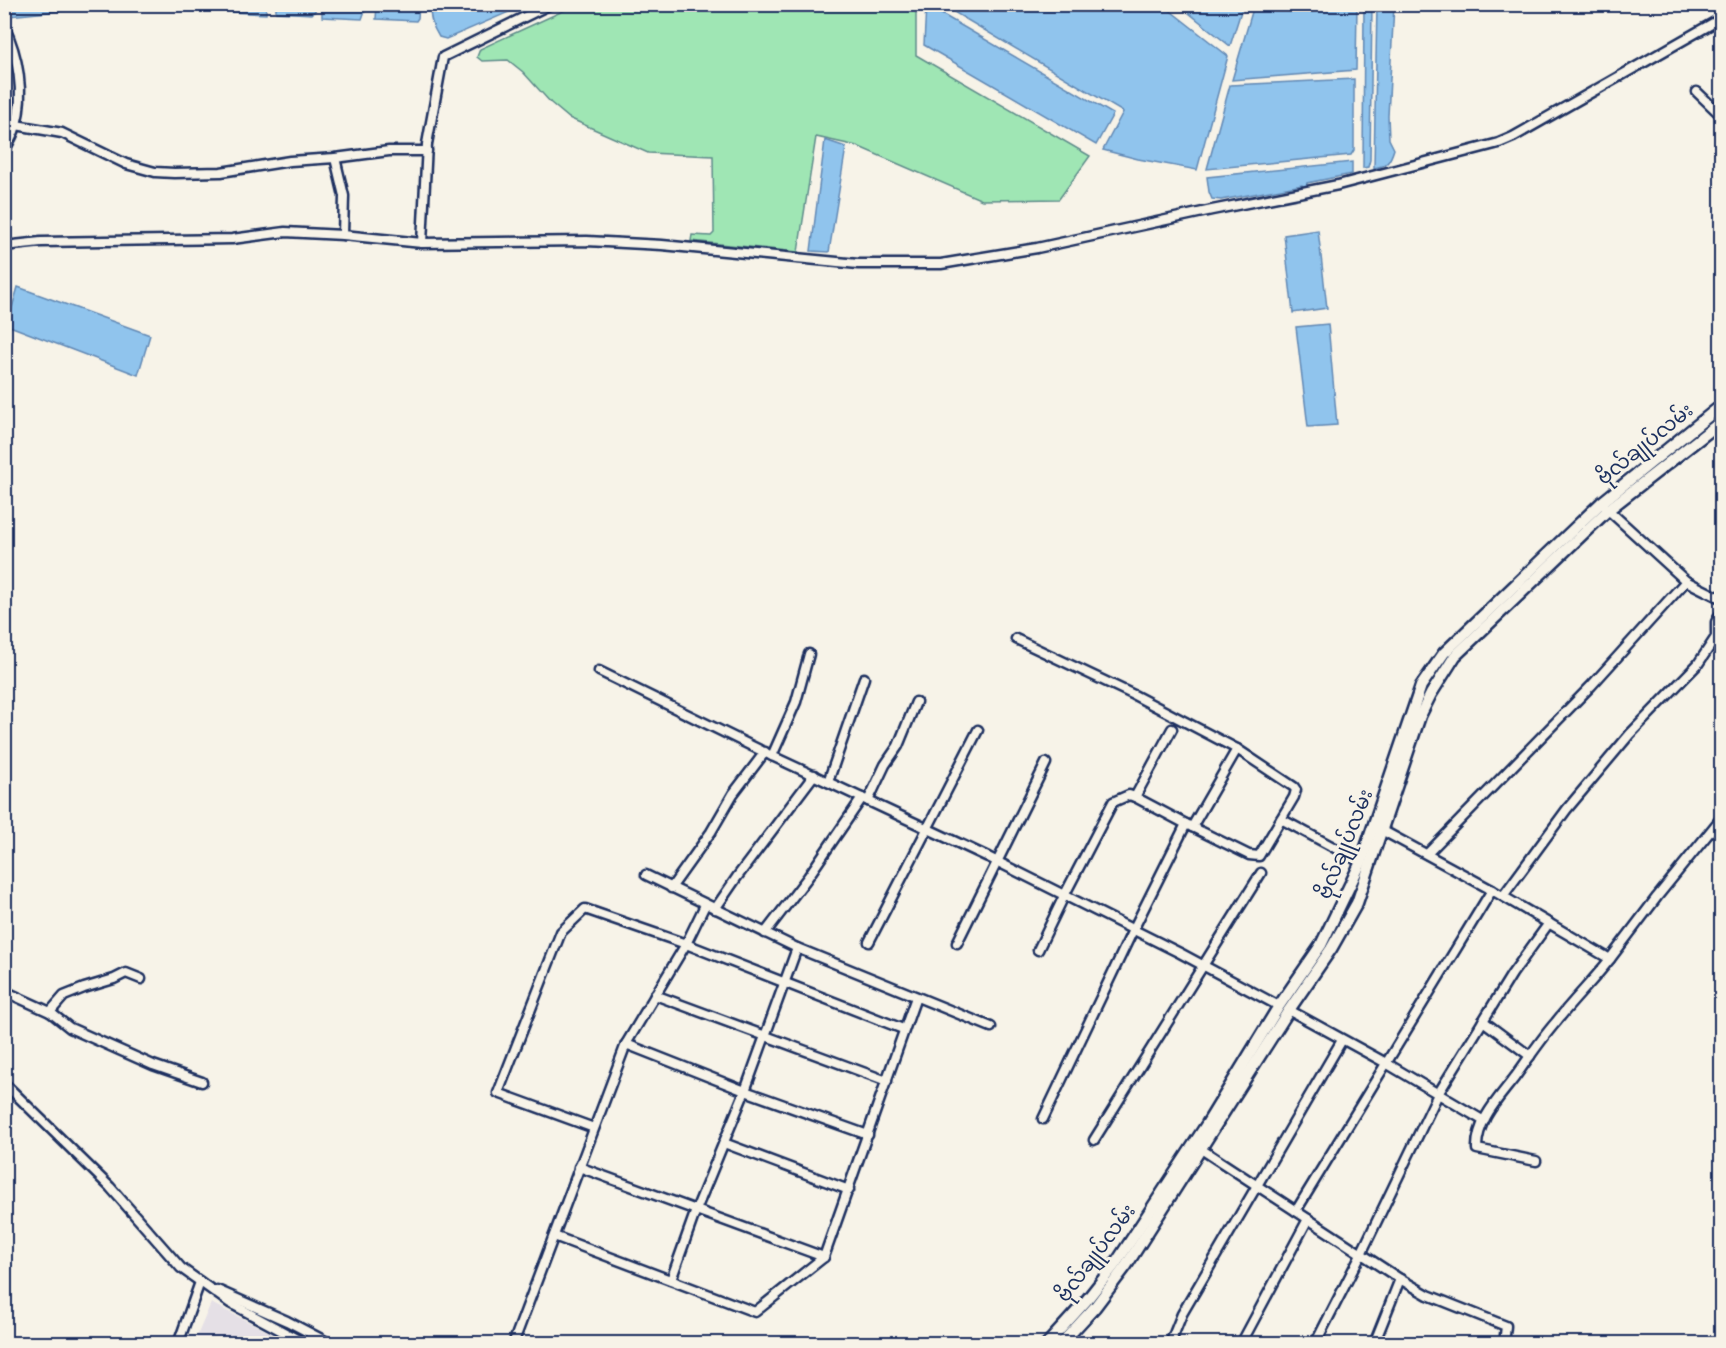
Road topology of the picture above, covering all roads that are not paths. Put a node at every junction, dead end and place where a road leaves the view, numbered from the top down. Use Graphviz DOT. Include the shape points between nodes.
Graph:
graph roads {
  1 [pos="551,4"];
  2 [pos="1722,18"];
  3 [pos="4,26"];
  4 [pos="1697,92"];
  5 [pos="1722,116"];
  6 [pos="16,124"];
  7 [pos="4,151"];
  8 [pos="427,151"];
  9 [pos="335,158"];
  10 [pos="343,235"];
  11 [pos="422,243"];
  12 [pos="4,246"];
  13 [pos="1722,405"];
  14 [pos="1722,421"];
  15 [pos="1604,506"];
  16 [pos="1686,581"];
  17 [pos="1722,599"];
  18 [pos="1722,611"];
  19 [pos="1016,639"];
  20 [pos="809,654"];
  21 [pos="599,671"];
  22 [pos="864,678"];
  23 [pos="916,702"];
  24 [pos="1172,729"];
  25 [pos="978,730"];
  26 [pos="1238,749"];
  27 [pos="769,754"];
  28 [pos="1047,763"];
  29 [pos="814,775"];
  30 [pos="828,782"];
  31 [pos="1135,797"];
  32 [pos="865,800"];
  33 [pos="1722,817"];
  34 [pos="1281,819"];
  35 [pos="1189,825"];
  36 [pos="1378,827"];
  37 [pos="928,829"];
  38 [pos="1427,854"];
  39 [pos="1361,862"];
  40 [pos="998,863"];
  41 [pos="1261,873"];
  42 [pos="646,875"];
  43 [pos="671,888"];
  44 [pos="1492,890"];
  45 [pos="1064,896"];
  46 [pos="1503,896"];
  47 [pos="705,905"];
  48 [pos="716,909"];
  49 [pos="1549,923"];
  50 [pos="1133,930"];
  51 [pos="765,933"];
  52 [pos="869,942"];
  53 [pos="957,943"];
  54 [pos="686,944"];
  55 [pos="797,948"];
  56 [pos="1038,950"];
  57 [pos="1610,958"];
  58 [pos="1203,966"];
  59 [pos="141,979"];
  60 [pos="784,982"];
  61 [pos="4,991"];
  62 [pos="655,995"];
  63 [pos="916,997"];
  64 [pos="1284,1008"];
  65 [pos="50,1012"];
  66 [pos="1483,1022"];
  67 [pos="991,1027"];
  68 [pos="903,1029"];
  69 [pos="764,1035"];
  70 [pos="1342,1040"];
  71 [pos="626,1044"];
  72 [pos="1530,1056"];
  73 [pos="1386,1063"];
  74 [pos="886,1081"];
  75 [pos="202,1082"];
  76 [pos="4,1083"];
  77 [pos="745,1091"];
  78 [pos="1438,1094"];
  79 [pos="1043,1119"];
  80 [pos="1484,1120"];
  81 [pos="594,1128"];
  82 [pos="868,1135"];
  83 [pos="1094,1140"];
  84 [pos="724,1143"];
  85 [pos="1201,1149"];
  86 [pos="1536,1161"];
  87 [pos="579,1167"];
  88 [pos="1258,1186"];
  89 [pos="849,1190"];
  90 [pos="696,1210"];
  91 [pos="1296,1211"];
  92 [pos="1308,1219"];
  93 [pos="554,1236"];
  94 [pos="1361,1254"];
  95 [pos="824,1257"];
  96 [pos="1400,1279"];
  97 [pos="671,1280"];
  98 [pos="200,1282"];
  99 [pos="287,1321"];
  100 [pos="282,1331"];
  101 [pos="178,1344"];
  102 [pos="306,1344"];
  103 [pos="331,1344"];
  104 [pos="513,1344"];
  105 [pos="1047,1344"];
  106 [pos="1061,1344"];
  107 [pos="1170,1344"];
  108 [pos="1241,1344"];
  109 [pos="1315,1344"];
  110 [pos="1374,1344"];
  111 [pos="1504,1344"];
  1 -- 8 [label="street" via="444,57"];
  2 -- 11 [label="street" via="1499,143 1338,185 1037,248 941,264 858,264 587,241"];
  3 -- 6 [label="street" via="18,74"];
  4 -- 5 [label="street"];
  6 -- 7 [label="street"];
  6 -- 9 [label="street" via="62,132 126,164 174,174"];
  8 -- 9 [label="street"];
  8 -- 11 [label="street"];
  9 -- 10 [label="street" via="344,196"];
  10 -- 11 [label="street"];
  10 -- 12 [label="street" via="285,232 232,239"];
  13 -- 15 [label="main road, ဗိုလ်ချုပ်လမ်း"];
  14 -- 15 [label="main road, ဗိုလ်ချုပ်လမ်း"];
  15 -- 16 [label="street"];
  15 -- 36 [label="main road, ဗိုလ်ချုပ်လမ်း" via="1443,672 1420,716"];
  16 -- 17 [label="street"];
  16 -- 38 [label="street"];
  18 -- 46 [label="street" via="1716,622 1716,637 1698,664 1630,734"];
  19 -- 26 [label="street"];
  20 -- 27 [label="street" via="796,702"];
  21 -- 27 [label="street"];
  22 -- 30 [label="street"];
  23 -- 32 [label="street" via="898,746"];
  24 -- 31 [label="street"];
  25 -- 37 [label="street"];
  26 -- 34 [label="street" via="1296,790"];
  26 -- 35 [label="street"];
  27 -- 29 [label="street"];
  27 -- 43 [label="street" via="734,794"];
  28 -- 40 [label="street"];
  29 -- 30 [label="street"];
  29 -- 48 [label="street"];
  30 -- 32 [label="street"];
  31 -- 35 [label="street"];
  31 -- 45 [label="street" via="1129,795 1113,802"];
  32 -- 37 [label="street"];
  32 -- 51 [label="street"];
  33 -- 57 [label="street"];
  34 -- 35 [label="street" via="1259,856 1249,855"];
  34 -- 39 [label="street"];
  35 -- 50 [label="street"];
  36 -- 38 [label="street"];
  36 -- 39 [label="main road, ဗိုလ်ချုပ်လမ်း"];
  36 -- 64 [label="main road, ဗိုလ်ချုပ်လမ်း" via="1357,903 1331,949"];
  37 -- 40 [label="street"];
  37 -- 52 [label="street"];
  38 -- 44 [label="street"];
  39 -- 64 [label="main road, ဗိုလ်ချုပ်လမ်း" via="1321,945"];
  40 -- 45 [label="street"];
  40 -- 53 [label="street"];
  41 -- 58 [label="street"];
  42 -- 43 [label="street"];
  43 -- 47 [label="street"];
  44 -- 46 [label="street"];
  44 -- 73 [label="street"];
  45 -- 50 [label="street"];
  45 -- 56 [label="street"];
  46 -- 49 [label="street"];
  47 -- 48 [label="street"];
  47 -- 54 [label="street"];
  48 -- 51 [label="street"];
  49 -- 57 [label="street"];
  49 -- 66 [label="street"];
  50 -- 58 [label="street"];
  50 -- 79 [label="street"];
  51 -- 55 [label="street"];
  54 -- 60 [label="street"];
  54 -- 62 [label="street"];
  54 -- 81 [label="street" via="585,909 561,932 498,1093"];
  55 -- 60 [label="street"];
  55 -- 63 [label="street"];
  57 -- 72 [label="street"];
  58 -- 64 [label="street"];
  58 -- 83 [label="street"];
  59 -- 65 [label="street" via="126,973 84,988 64,996"];
  60 -- 68 [label="street"];
  60 -- 69 [label="street"];
  61 -- 65 [label="street"];
  62 -- 69 [label="street"];
  62 -- 71 [label="street"];
  63 -- 67 [label="street"];
  63 -- 68 [label="street"];
  64 -- 70 [label="street"];
  64 -- 85 [label="main road, ဗိုလ်ချုပ်လမ်း"];
  64 -- 105 [label="main road, ဗိုလ်ချုပ်လမ်း" via="1116,1263"];
  65 -- 75 [label="street" via="70,1028"];
  66 -- 72 [label="street"];
  66 -- 78 [label="street"];
  68 -- 74 [label="street"];
  69 -- 74 [label="street"];
  69 -- 77 [label="street"];
  70 -- 73 [label="street"];
  70 -- 88 [label="street"];
  71 -- 77 [label="street"];
  71 -- 81 [label="street"];
  72 -- 80 [label="street"];
  73 -- 78 [label="street"];
  73 -- 91 [label="street"];
  74 -- 82 [label="street"];
  76 -- 98 [label="street" via="110,1187 181,1268"];
  77 -- 82 [label="street"];
  77 -- 84 [label="street"];
  78 -- 80 [label="street"];
  78 -- 94 [label="street"];
  80 -- 86 [label="street" via="1477,1149"];
  81 -- 87 [label="street"];
  82 -- 89 [label="street"];
  84 -- 89 [label="street"];
  84 -- 90 [label="street"];
  85 -- 88 [label="street"];
  85 -- 106 [label="main road, ဗိုလ်ချုပ်လမ်း" via="1126,1266"];
  87 -- 90 [label="street"];
  87 -- 93 [label="street"];
  88 -- 91 [label="street"];
  88 -- 107 [label="street" via="1182,1314"];
  89 -- 95 [label="street"];
  90 -- 95 [label="street"];
  90 -- 97 [label="street"];
  91 -- 92 [label="street"];
  92 -- 94 [label="street"];
  92 -- 108 [label="street"];
  93 -- 97 [label="street"];
  93 -- 104 [label="street"];
  94 -- 96 [label="street"];
  94 -- 109 [label="street"];
  95 -- 97 [label="street" via="755,1312"];
  96 -- 110 [label="street"];
  96 -- 111 [label="street" via="1428,1295 1506,1326"];
  98 -- 99 [label="street"];
  98 -- 100 [label="street"];
  98 -- 101 [label="street"];
  99 -- 100 [label="street"];
  99 -- 103 [label="street"];
  100 -- 102 [label="street"];
}
